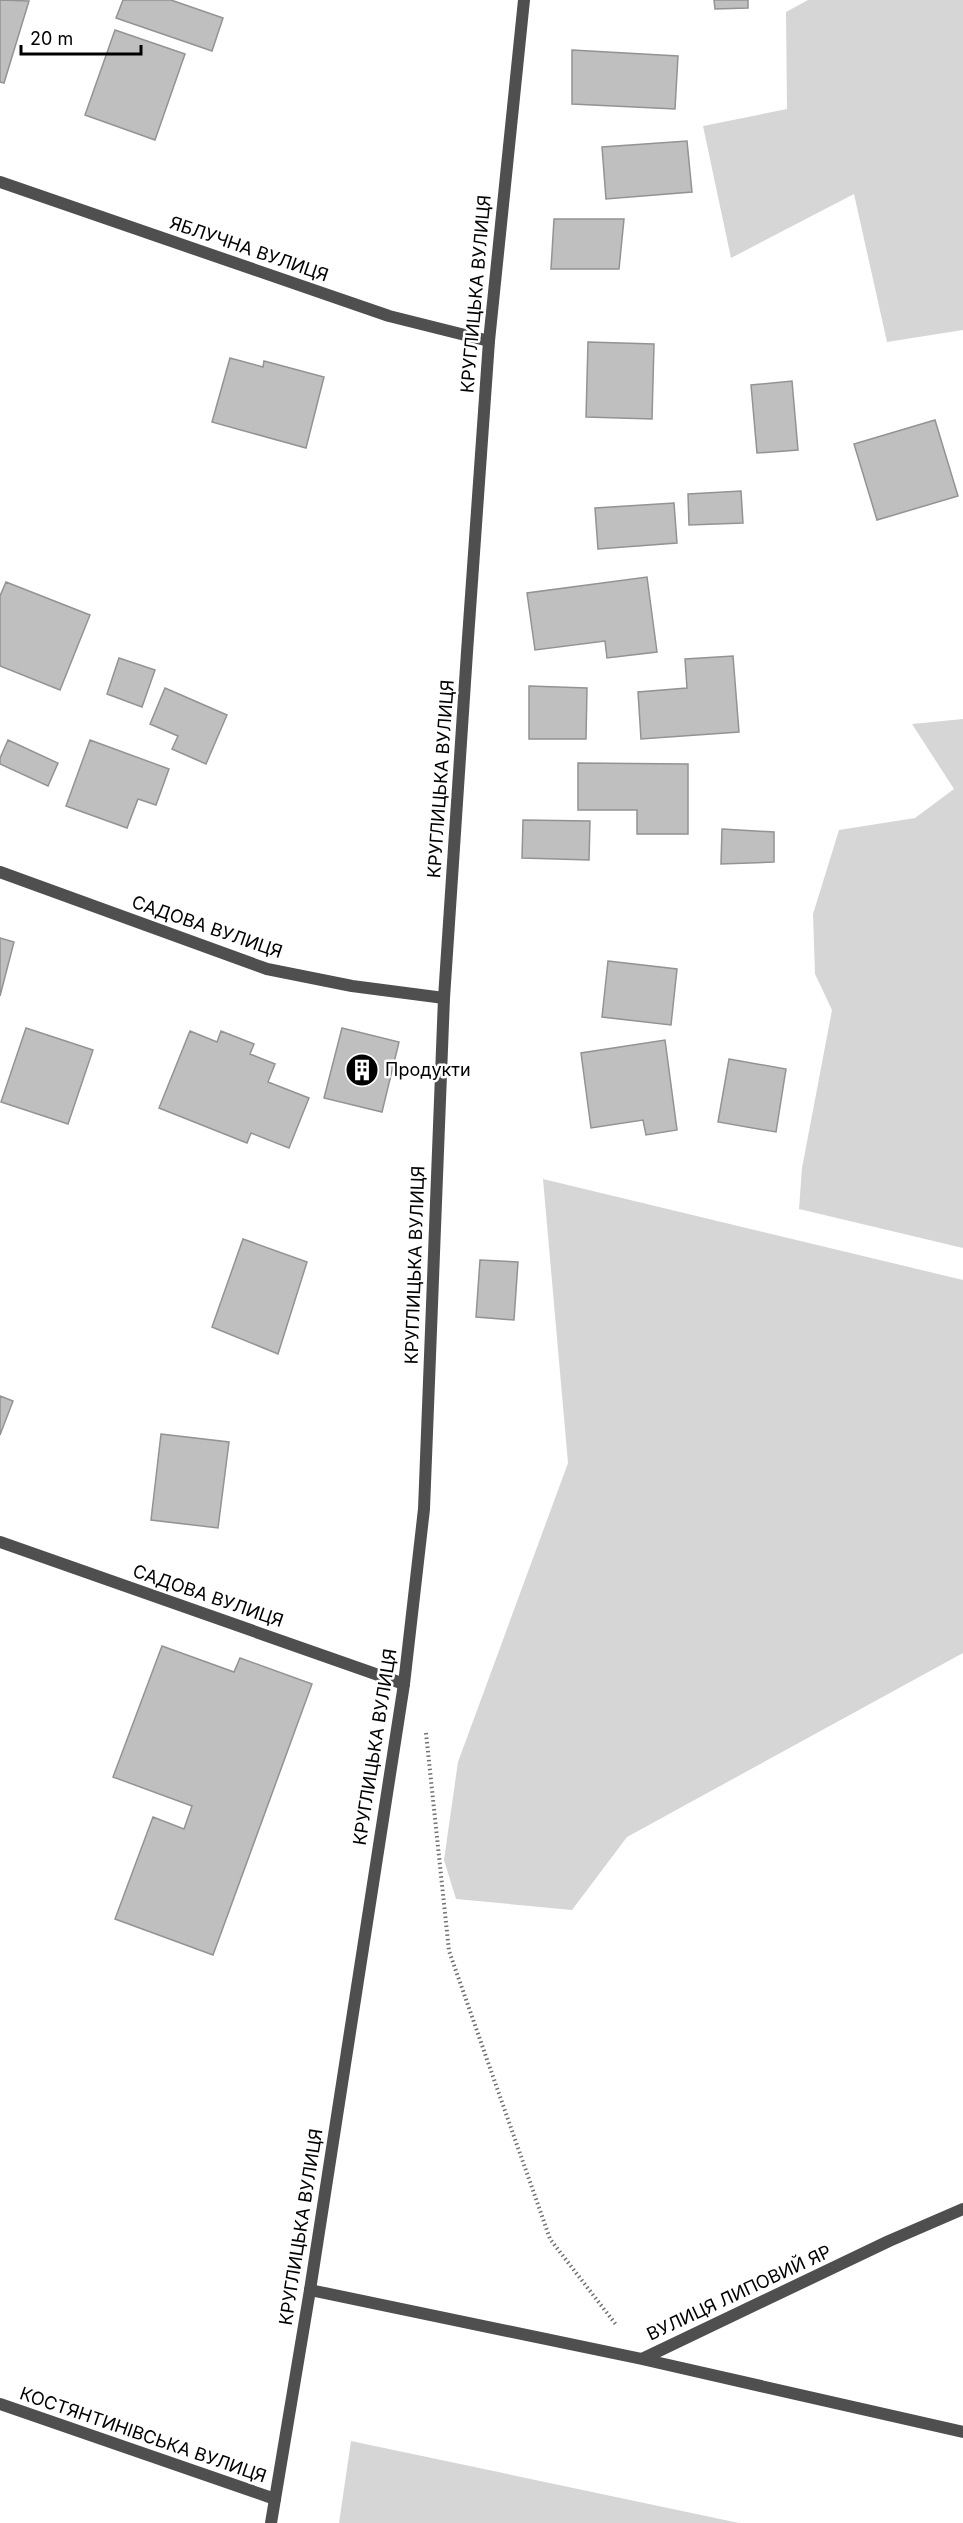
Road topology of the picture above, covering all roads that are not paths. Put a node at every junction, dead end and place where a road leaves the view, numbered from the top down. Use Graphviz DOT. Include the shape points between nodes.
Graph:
graph roads {
  1 [pos="524,0"];
  2 [pos="0,182"];
  3 [pos="489,341"];
  4 [pos="0,872"];
  5 [pos="444,998"];
  6 [pos="0,1542"];
  7 [pos="404,1684"];
  8 [pos="963,2209"];
  9 [pos="310,2290"];
  10 [pos="642,2359"];
  11 [pos="0,2404"];
  12 [pos="963,2432"];
  13 [pos="275,2499"];
  14 [pos="271,2523"];
  1 -- 3 [label="street, КРУГЛИЦЬКА ВУЛИЦЯ"];
  2 -- 3 [label="street, ЯБЛУЧНА ВУЛИЦЯ" via="390,316"];
  3 -- 5 [label="street, КРУГЛИЦЬКА ВУЛИЦЯ"];
  4 -- 5 [label="street, САДОВА ВУЛИЦЯ" via="267,969 352,986"];
  5 -- 7 [label="street, КРУГЛИЦЬКА ВУЛИЦЯ" via="424,1509"];
  6 -- 7 [label="street, САДОВА ВУЛИЦЯ"];
  7 -- 9 [label="street, КРУГЛИЦЬКА ВУЛИЦЯ"];
  8 -- 10 [label="street, ВУЛИЦЯ ЛИПОВИЙ ЯР"];
  9 -- 10 [label="street, ВУЛИЦЯ ЛИПОВИЙ ЯР"];
  9 -- 13 [label="street, КРУГЛИЦЬКА ВУЛИЦЯ"];
  10 -- 12 [label="street"];
  11 -- 13 [label="street, КОСТЯНТИНІВСЬКА ВУЛИЦЯ"];
  13 -- 14 [label="street, КРУГЛИЦЬКА ВУЛИЦЯ"];
}
